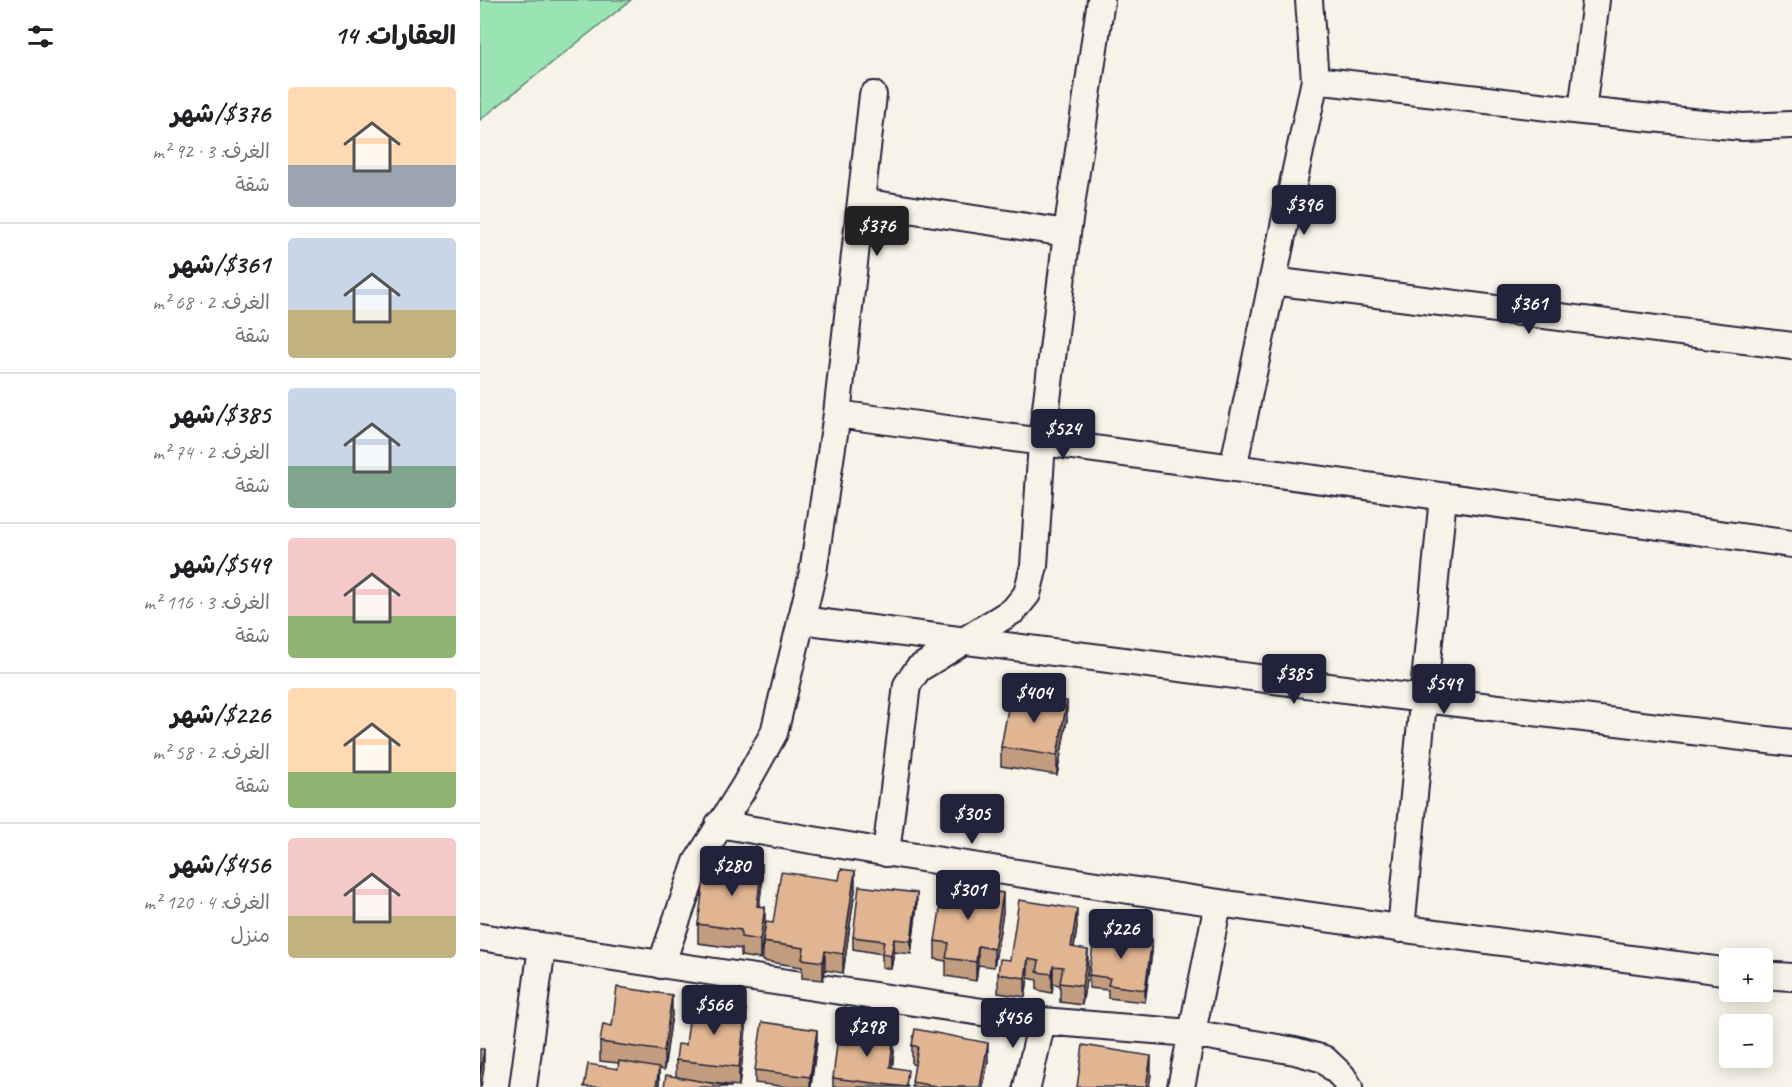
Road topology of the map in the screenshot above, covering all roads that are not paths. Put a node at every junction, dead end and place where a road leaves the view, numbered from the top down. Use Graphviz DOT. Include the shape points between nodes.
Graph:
graph roads {
  1 [pos="1101,0"];
  2 [pos="1309,0"];
  3 [pos="1596,0"];
  4 [pos="1315,80"];
  5 [pos="873,95"];
  6 [pos="1582,111"];
  7 [pos="1792,125"];
  8 [pos="861,202"];
  9 [pos="1067,233"];
  10 [pos="1272,281"];
  11 [pos="1792,346"];
  12 [pos="837,414"];
  13 [pos="1042,441"];
  14 [pos="1233,468"];
  15 [pos="1443,496"];
  16 [pos="1792,544"];
  17 [pos="801,620"];
  18 [pos="963,641"];
  19 [pos="1424,699"];
  20 [pos="1792,743"];
  21 [pos="719,824"];
  22 [pos="886,854"];
  23 [pos="1218,904"];
  24 [pos="1401,929"];
  25 [pos="480,938"];
  26 [pos="542,947"];
  27 [pos="661,966"];
  28 [pos="1719,971"];
  29 [pos="1773,975"];
  30 [pos="1792,976"];
  31 [pos="1042,1021"];
  32 [pos="1191,1034"];
  33 [pos="523,1087"];
  34 [pos="1027,1087"];
  35 [pos="1181,1087"];
  36 [pos="1349,1087"];
  1 -- 9 [label="street"];
  2 -- 4 [label="street"];
  3 -- 6 [label="street"];
  4 -- 6 [label="street"];
  4 -- 10 [label="street"];
  5 -- 8 [label="street"];
  6 -- 7 [label="street" via="1742,127"];
  8 -- 9 [label="street"];
  8 -- 12 [label="street"];
  9 -- 13 [label="street"];
  10 -- 11 [label="street"];
  10 -- 14 [label="street"];
  12 -- 13 [label="street"];
  12 -- 17 [label="street" via="813,572"];
  13 -- 14 [label="street"];
  13 -- 18 [label="street" via="1034,566 1027,594 1014,610"];
  14 -- 15 [label="street"];
  15 -- 16 [label="street"];
  15 -- 19 [label="street"];
  17 -- 18 [label="street"];
  17 -- 21 [label="street" via="774,733"];
  18 -- 19 [label="street"];
  18 -- 22 [label="street" via="918,669 907,685"];
  19 -- 20 [label="street"];
  19 -- 24 [label="street"];
  21 -- 22 [label="street"];
  21 -- 27 [label="street" via="697,862"];
  22 -- 23 [label="street"];
  23 -- 24 [label="street"];
  23 -- 32 [label="street"];
  24 -- 28 [label="street"];
  25 -- 26 [label="street"];
  26 -- 27 [label="street"];
  26 -- 33 [label="street"];
  27 -- 31 [label="street"];
  29 -- 30 [label="street"];
  31 -- 32 [label="street"];
  31 -- 34 [label="street"];
  32 -- 35 [label="street"];
  32 -- 36 [label="street" via="1324,1059"];
}
